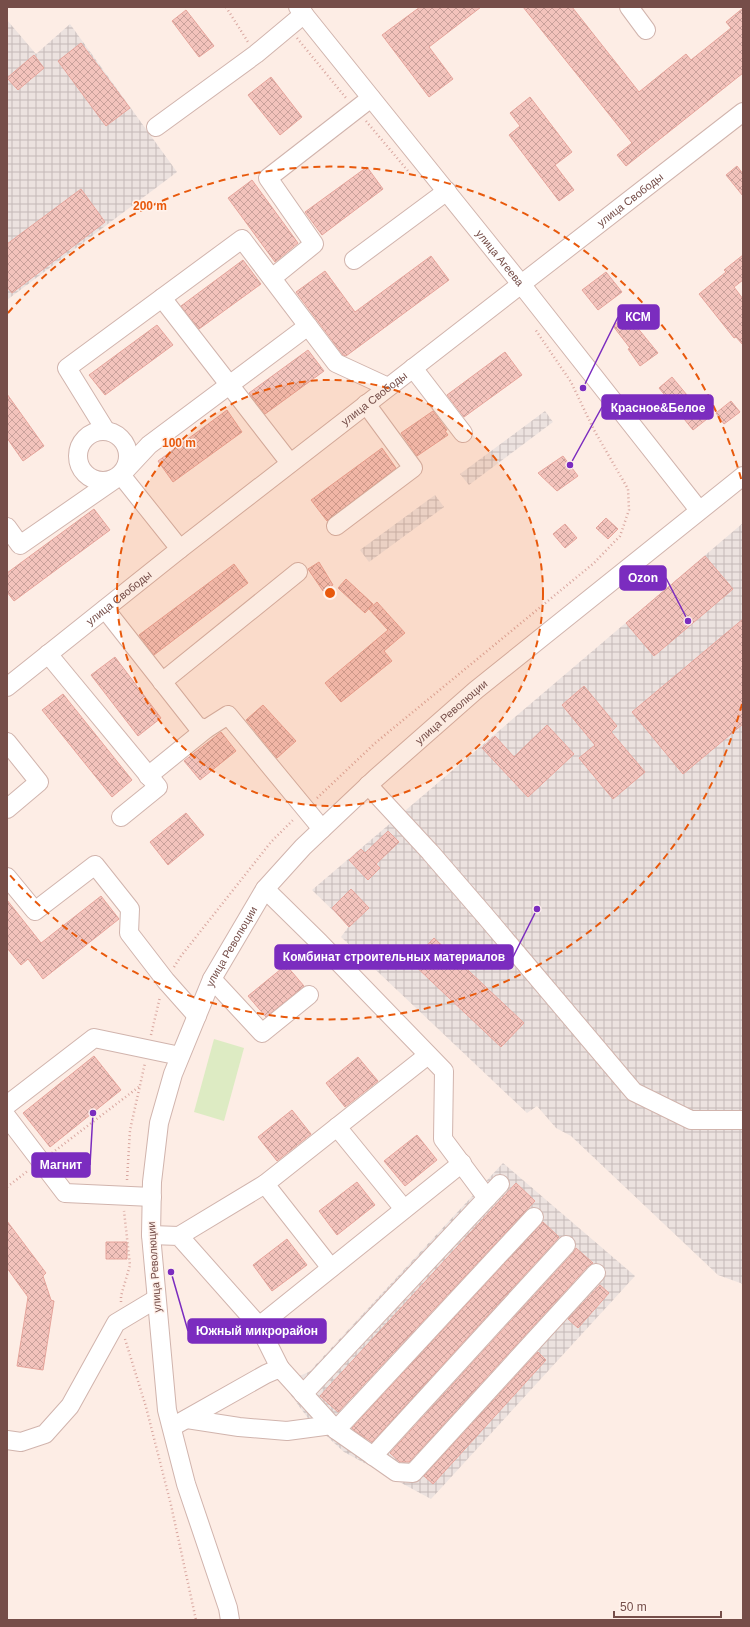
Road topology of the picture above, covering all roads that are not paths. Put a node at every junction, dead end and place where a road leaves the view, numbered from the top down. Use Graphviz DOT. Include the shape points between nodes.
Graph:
graph roads {
  1 [pos="629,7"];
  2 [pos="301,10"];
  3 [pos="646,30"];
  4 [pos="371,98"];
  5 [pos="743,112"];
  6 [pos="156,127"];
  7 [pos="447,191"];
  8 [pos="354,260"];
  9 [pos="272,278"];
  10 [pos="521,284"];
  11 [pos="162,298"];
  12 [pos="308,326"];
  13 [pos="413,368"];
  14 [pos="230,385"];
  15 [pos="388,387"];
  16 [pos="366,404"];
  17 [pos="106,431"];
  18 [pos="463,432"];
  19 [pos="290,463"];
  20 [pos="121,475"];
  21 [pos="743,476"];
  22 [pos="700,510"];
  23 [pos="336,526"];
  24 [pos="7,527"];
  25 [pos="180,549"];
  26 [pos="298,572"];
  27 [pos="105,609"];
  28 [pos="48,654"];
  29 [pos="162,682"];
  30 [pos="7,687"];
  31 [pos="206,729"];
  32 [pos="7,742"];
  33 [pos="148,776"];
  34 [pos="368,785"];
  35 [pos="7,809"];
  36 [pos="121,817"];
  37 [pos="322,829"];
  38 [pos="7,877"];
  39 [pos="265,889"];
  40 [pos="212,979"];
  41 [pos="309,994"];
  42 [pos="196,1016"];
  43 [pos="428,1055"];
  44 [pos="180,1056"];
  45 [pos="7,1105"];
  46 [pos="7,1117"];
  47 [pos="743,1120"];
  48 [pos="337,1127"];
  49 [pos="462,1163"];
  50 [pos="265,1184"];
  51 [pos="500,1184"];
  52 [pos="152,1197"];
  53 [pos="487,1198"];
  54 [pos="404,1209"];
  55 [pos="534,1217"];
  56 [pos="151,1235"];
  57 [pos="179,1236"];
  58 [pos="566,1245"];
  59 [pos="332,1268"];
  60 [pos="596,1273"];
  61 [pos="156,1299"];
  62 [pos="259,1326"];
  63 [pos="280,1368"];
  64 [pos="304,1394"];
  65 [pos="179,1423"];
  66 [pos="334,1428"];
  67 [pos="7,1440"];
  68 [pos="373,1456"];
  69 [pos="230,1620"];
  1 -- 3 [label="street"];
  2 -- 4 [label="street, улица Агеева"];
  2 -- 6 [label="street" via="288,27 256,54"];
  4 -- 7 [label="street, улица Агеева"];
  4 -- 9 [label="street" via="268,178 314,244"];
  5 -- 10 [label="street, улица Свободы"];
  7 -- 8 [label="street"];
  7 -- 10 [label="street, улица Агеева"];
  9 -- 11 [label="street" via="242,239"];
  9 -- 12 [label="street"];
  10 -- 13 [label="street, улица Свободы"];
  10 -- 22 [label="street, улица Агеева"];
  11 -- 14 [label="street"];
  11 -- 17 [label="street" via="67,368"];
  12 -- 14 [label="street"];
  12 -- 15 [label="street" via="336,363"];
  13 -- 15 [label="street, улица Свободы"];
  13 -- 18 [label="street"];
  14 -- 19 [label="street"];
  14 -- 20 [label="street" via="149,445"];
  15 -- 16 [label="street, улица Свободы"];
  16 -- 19 [label="street, улица Свободы"];
  16 -- 23 [label="street" via="413,468"];
  17 -- 20 [label="street" via="121,438 128,448 129,461"];
  17 -- 20 [label="street" via="94,433 84,440 78,451 79,464 83,472 96,481 109,481"];
  19 -- 25 [label="street, улица Свободы"];
  20 -- 24 [label="street" via="20,545"];
  20 -- 25 [label="street"];
  21 -- 22 [label="street, улица Революции"];
  22 -- 34 [label="street, улица Революции" via="476,690"];
  25 -- 27 [label="street, улица Свободы"];
  26 -- 29 [label="street"];
  27 -- 28 [label="street, улица Свободы"];
  27 -- 29 [label="street"];
  28 -- 30 [label="street, улица Свободы"];
  28 -- 33 [label="street"];
  29 -- 31 [label="street" via="196,726"];
  31 -- 33 [label="street"];
  31 -- 37 [label="street" via="228,715"];
  32 -- 35 [label="street" via="39,782"];
  33 -- 36 [label="street" via="158,787"];
  34 -- 37 [label="street, улица Революции"];
  34 -- 47 [label="street" via="430,852 634,1092 691,1120"];
  37 -- 39 [label="street, улица Революции"];
  38 -- 42 [label="street" via="35,911 95,865 130,909 129,932"];
  39 -- 40 [label="street, улица Революции"];
  39 -- 43 [label="street" via="320,942"];
  40 -- 41 [label="street" via="262,1034"];
  40 -- 42 [label="street, улица Революции"];
  42 -- 44 [label="street, улица Революции"];
  43 -- 48 [label="street"];
  43 -- 49 [label="street" via="444,1071 443,1139"];
  44 -- 45 [label="street" via="94,1038"];
  44 -- 52 [label="street, улица Революции" via="160,1123"];
  46 -- 52 [label="street" via="65,1193"];
  48 -- 50 [label="street"];
  48 -- 54 [label="street"];
  49 -- 53 [label="street"];
  49 -- 54 [label="street"];
  50 -- 57 [label="street"];
  50 -- 59 [label="street"];
  51 -- 53 [label="street"];
  52 -- 56 [label="street, улица Революции"];
  53 -- 64 [label="street"];
  54 -- 59 [label="street"];
  55 -- 66 [label="street"];
  56 -- 57 [label="street"];
  56 -- 61 [label="street, улица Революции"];
  57 -- 62 [label="street"];
  58 -- 68 [label="street"];
  59 -- 62 [label="street"];
  60 -- 68 [label="street" via="413,1473 396,1472"];
  61 -- 65 [label="street, улица Революции" via="168,1410"];
  61 -- 67 [label="street" via="116,1323 70,1406 46,1434 21,1442"];
  62 -- 63 [label="street"];
  63 -- 64 [label="street"];
  63 -- 65 [label="street"];
  64 -- 66 [label="street"];
  65 -- 66 [label="street" via="287,1431"];
  65 -- 69 [label="street, улица Революции" via="186,1484"];
  66 -- 68 [label="street"];
}
